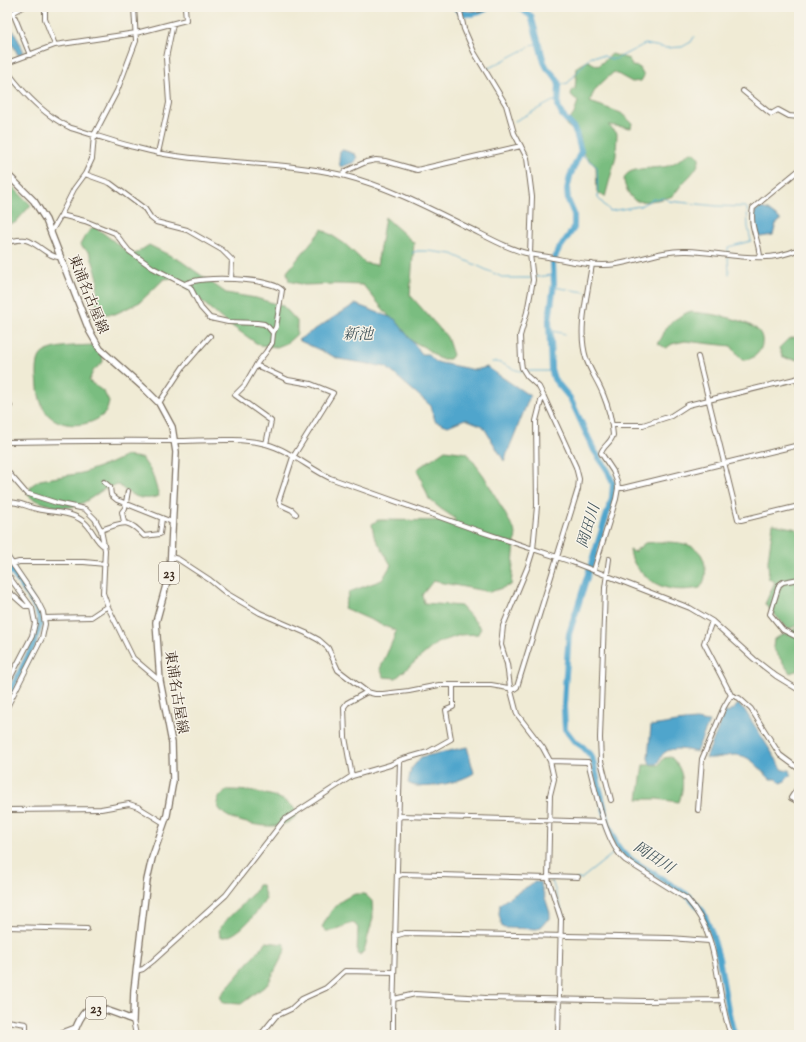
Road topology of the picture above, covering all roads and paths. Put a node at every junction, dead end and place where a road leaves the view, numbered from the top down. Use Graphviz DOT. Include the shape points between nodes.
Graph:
graph roads {
  1 [pos="23,7"];
  2 [pos="45,7"];
  3 [pos="62,7"];
  4 [pos="84,7"];
  5 [pos="134,7"];
  6 [pos="185,7"];
  7 [pos="486,7"];
  8 [pos="459,10"];
  9 [pos="13,13"];
  10 [pos="7,16"];
  11 [pos="173,24"];
  12 [pos="136,33"];
  13 [pos="55,45"];
  14 [pos="30,55"];
  15 [pos="7,63"];
  16 [pos="7,71"];
  17 [pos="743,91"];
  18 [pos="799,117"];
  19 [pos="94,136"];
  20 [pos="521,146"];
  21 [pos="158,153"];
  22 [pos="799,170"];
  23 [pos="7,174"];
  24 [pos="85,174"];
  25 [pos="342,175"];
  26 [pos="61,215"];
  27 [pos="51,232"];
  28 [pos="7,242"];
  29 [pos="799,249"];
  30 [pos="530,254"];
  31 [pos="61,257"];
  32 [pos="760,257"];
  33 [pos="592,264"];
  34 [pos="231,279"];
  35 [pos="185,284"];
  36 [pos="273,333"];
  37 [pos="210,336"];
  38 [pos="698,357"];
  39 [pos="256,365"];
  40 [pos="798,378"];
  41 [pos="799,386"];
  42 [pos="544,397"];
  43 [pos="708,401"];
  44 [pos="159,403"];
  45 [pos="612,425"];
  46 [pos="175,441"];
  47 [pos="7,442"];
  48 [pos="266,444"];
  49 [pos="799,445"];
  50 [pos="294,457"];
  51 [pos="724,463"];
  52 [pos="7,471"];
  53 [pos="104,482"];
  54 [pos="618,488"];
  55 [pos="128,491"];
  56 [pos="7,502"];
  57 [pos="126,505"];
  58 [pos="799,506"];
  59 [pos="296,514"];
  60 [pos="162,518"];
  61 [pos="124,522"];
  62 [pos="172,522"];
  63 [pos="100,530"];
  64 [pos="104,546"];
  65 [pos="533,550"];
  66 [pos="7,556"];
  67 [pos="557,556"];
  68 [pos="171,557"];
  69 [pos="609,559"];
  70 [pos="12,564"];
  71 [pos="105,564"];
  72 [pos="593,570"];
  73 [pos="7,574"];
  74 [pos="606,575"];
  75 [pos="799,579"];
  76 [pos="7,590"];
  77 [pos="30,606"];
  78 [pos="108,608"];
  79 [pos="44,618"];
  80 [pos="712,621"];
  81 [pos="799,638"];
  82 [pos="160,681"];
  83 [pos="7,684"];
  84 [pos="452,685"];
  85 [pos="510,689"];
  86 [pos="799,690"];
  87 [pos="367,692"];
  88 [pos="731,695"];
  89 [pos="7,707"];
  90 [pos="400,760"];
  91 [pos="550,761"];
  92 [pos="799,769"];
  93 [pos="352,776"];
  94 [pos="799,786"];
  95 [pos="611,800"];
  96 [pos="799,802"];
  97 [pos="7,810"];
  98 [pos="698,810"];
  99 [pos="398,820"];
  100 [pos="550,821"];
  101 [pos="604,822"];
  102 [pos="164,823"];
  103 [pos="397,877"];
  104 [pos="548,877"];
  105 [pos="578,877"];
  106 [pos="7,927"];
  107 [pos="87,929"];
  108 [pos="395,936"];
  109 [pos="561,936"];
  110 [pos="709,941"];
  111 [pos="136,971"];
  112 [pos="394,972"];
  113 [pos="394,999"];
  114 [pos="559,999"];
  115 [pos="722,1000"];
  116 [pos="133,1020"];
  117 [pos="7,1021"];
  118 [pos="76,1027"];
  119 [pos="66,1031"];
  120 [pos="26,1035"];
  121 [pos="55,1035"];
  122 [pos="72,1035"];
  123 [pos="136,1035"];
  124 [pos="181,1035"];
  125 [pos="193,1035"];
  126 [pos="229,1035"];
  127 [pos="236,1035"];
  128 [pos="258,1035"];
  129 [pos="393,1035"];
  130 [pos="558,1035"];
  131 [pos="731,1035"];
  1 -- 9 [label="street"];
  2 -- 13 [label="street" via="45,19"];
  3 -- 4 [label="street"];
  5 -- 12 [label="street"];
  6 -- 11 [label="street" via="186,20"];
  7 -- 8 [label="street" via="478,11"];
  8 -- 20 [label="street" via="474,52 506,105 514,133"];
  9 -- 10 [label="street"];
  9 -- 14 [label="street"];
  11 -- 12 [label="street"];
  11 -- 21 [label="street" via="166,58 168,103"];
  12 -- 13 [label="street"];
  12 -- 19 [label="street" via="136,41 117,91"];
  13 -- 14 [label="street"];
  14 -- 15 [label="street"];
  16 -- 19 [label="street" via="51,117"];
  17 -- 18 [label="street" via="771,114 778,110 789,116"];
  19 -- 21 [label="street"];
  19 -- 24 [label="street" via="92,159"];
  20 -- 25 [label="street" via="417,170 376,160 366,162"];
  20 -- 30 [label="street" via="528,158 532,197"];
  21 -- 25 [label="street" via="305,168"];
  22 -- 32 [label="street" via="753,208 753,229"];
  23 -- 27 [label="main road, 東浦名古屋線 / 23" via="34,201"];
  24 -- 26 [label="street"];
  24 -- 34 [label="street" via="110,183 146,209 156,222 184,229 222,250 232,260"];
  25 -- 30 [label="street" via="393,192 508,247"];
  26 -- 27 [label="street"];
  26 -- 35 [label="street" via="112,231 129,251 153,268"];
  27 -- 31 [label="main road, 東浦名古屋線 / 23"];
  28 -- 31 [label="street" via="28,240 55,257"];
  29 -- 32 [label="street" via="780,256"];
  30 -- 33 [label="street"];
  30 -- 42 [label="street" via="533,280 528,312 520,336 521,361 527,376 539,387"];
  31 -- 44 [label="main road, 東浦名古屋線 / 23" via="94,342"];
  32 -- 33 [label="street" via="683,251 660,253 618,264"];
  33 -- 45 [label="street" via="582,330 583,344 590,370 607,404"];
  34 -- 35 [label="street" via="199,279"];
  34 -- 36 [label="street" via="280,287 282,290"];
  35 -- 36 [label="street" via="192,289 201,308 210,318 228,322 257,322 264,324"];
  36 -- 39 [label="street" via="272,343"];
  37 -- 44 [label="street" via="183,367"];
  38 -- 43 [label="street"];
  39 -- 48 [label="street" via="246,383 235,395 271,421"];
  39 -- 50 [label="street" via="288,380 311,384 333,393"];
  40 -- 41 [label="street"];
  40 -- 43 [label="street"];
  42 -- 65 [label="street" via="536,421 537,506"];
  42 -- 67 [label="street" via="579,479"];
  43 -- 45 [label="street" via="688,405 671,416 643,425"];
  43 -- 51 [label="street"];
  44 -- 46 [label="main road, 東浦名古屋線 / 23" via="172,427"];
  45 -- 54 [label="street" via="612,439 601,453 614,474"];
  46 -- 47 [label="street"];
  46 -- 48 [label="street" via="245,441"];
  46 -- 62 [label="main road, 東浦名古屋線 / 23"];
  48 -- 50 [label="street"];
  49 -- 51 [label="street"];
  50 -- 59 [label="street" via="279,500 281,505"];
  50 -- 65 [label="street" via="330,478"];
  51 -- 54 [label="street"];
  51 -- 58 [label="street" via="739,520"];
  52 -- 63 [label="street" via="31,496 85,508 95,519"];
  53 -- 57 [label="street" via="110,487 110,493 114,498"];
  54 -- 72 [label="street"];
  55 -- 57 [label="street"];
  56 -- 64 [label="street" via="64,512 80,519"];
  57 -- 60 [label="street"];
  57 -- 61 [label="street" via="122,512"];
  60 -- 61 [label="street" via="160,534 144,536 136,526"];
  60 -- 62 [label="street"];
  61 -- 63 [label="street"];
  62 -- 68 [label="main road, 東浦名古屋線 / 23"];
  63 -- 64 [label="street"];
  64 -- 71 [label="street"];
  65 -- 67 [label="street"];
  65 -- 85 [label="street" via="501,632 501,645 508,669"];
  66 -- 70 [label="street"];
  67 -- 72 [label="street"];
  67 -- 85 [label="street" via="518,687"];
  68 -- 82 [label="main road, 東浦名古屋線 / 23" via="157,618"];
  68 -- 87 [label="street" via="178,559 231,597 263,615 320,640 328,648 338,670"];
  69 -- 74 [label="street"];
  70 -- 71 [label="street"];
  70 -- 79 [label="street" via="37,600"];
  71 -- 78 [label="street" via="103,593"];
  72 -- 74 [label="street"];
  73 -- 77 [label="street"];
  74 -- 80 [label="street" via="690,608"];
  74 -- 95 [label="street" via="600,753"];
  75 -- 81 [label="street" via="779,585 770,614 783,630"];
  76 -- 77 [label="street" via="25,606"];
  77 -- 83 [label="street" via="35,619 34,631"];
  78 -- 79 [label="street" via="91,617"];
  78 -- 82 [label="street" via="133,658"];
  79 -- 89 [label="street" via="42,638"];
  80 -- 86 [label="street" via="754,659"];
  80 -- 88 [label="street" via="704,643"];
  82 -- 102 [label="main road, 東浦名古屋線 / 23" via="171,731 173,769 172,790"];
  84 -- 85 [label="street" via="491,685"];
  84 -- 87 [label="street" via="383,694"];
  84 -- 90 [label="street" via="453,707 446,710 451,739 428,752"];
  85 -- 91 [label="street" via="517,714"];
  87 -- 93 [label="street" via="344,707 345,737"];
  88 -- 92 [label="street" via="739,698 751,709 780,755"];
  88 -- 98 [label="street" via="702,759"];
  90 -- 93 [label="street"];
  90 -- 99 [label="street"];
  91 -- 100 [label="street" via="554,779 550,795"];
  91 -- 101 [label="street" via="588,762"];
  93 -- 111 [label="street" via="284,820 226,895 153,961"];
  94 -- 96 [label="street" via="791,798"];
  97 -- 102 [label="street" via="101,809 128,804 138,807"];
  99 -- 100 [label="street" via="401,816"];
  99 -- 103 [label="street"];
  100 -- 101 [label="street"];
  100 -- 104 [label="street"];
  101 -- 110 [label="street" via="613,846 620,856 687,899 705,928"];
  102 -- 111 [label="main road, 東浦名古屋線 / 23" via="146,880"];
  103 -- 104 [label="street" via="402,874"];
  103 -- 108 [label="street"];
  104 -- 105 [label="street"];
  104 -- 109 [label="street" via="561,919"];
  106 -- 107 [label="street"];
  108 -- 109 [label="street" via="405,933"];
  108 -- 112 [label="street"];
  109 -- 110 [label="street"];
  109 -- 114 [label="street"];
  110 -- 115 [label="street" via="716,960"];
  111 -- 116 [label="main road, 東浦名古屋線 / 23"];
  112 -- 113 [label="street"];
  112 -- 128 [label="street" via="344,971 326,988 302,999 291,1009 276,1016"];
  113 -- 114 [label="street" via="415,994"];
  113 -- 129 [label="street"];
  114 -- 115 [label="street" via="645,1002"];
  114 -- 130 [label="street"];
  115 -- 131 [label="street"];
  116 -- 118 [label="main road, 23" via="92,1008 84,1013"];
  116 -- 123 [label="street"];
  117 -- 120 [label="street" via="26,1024"];
  118 -- 119 [label="street"];
  118 -- 122 [label="main road, 23"];
  119 -- 121 [label="street"];
  119 -- 122 [label="street"];
  124 -- 125 [label="street"];
  126 -- 127 [label="street"];
}
